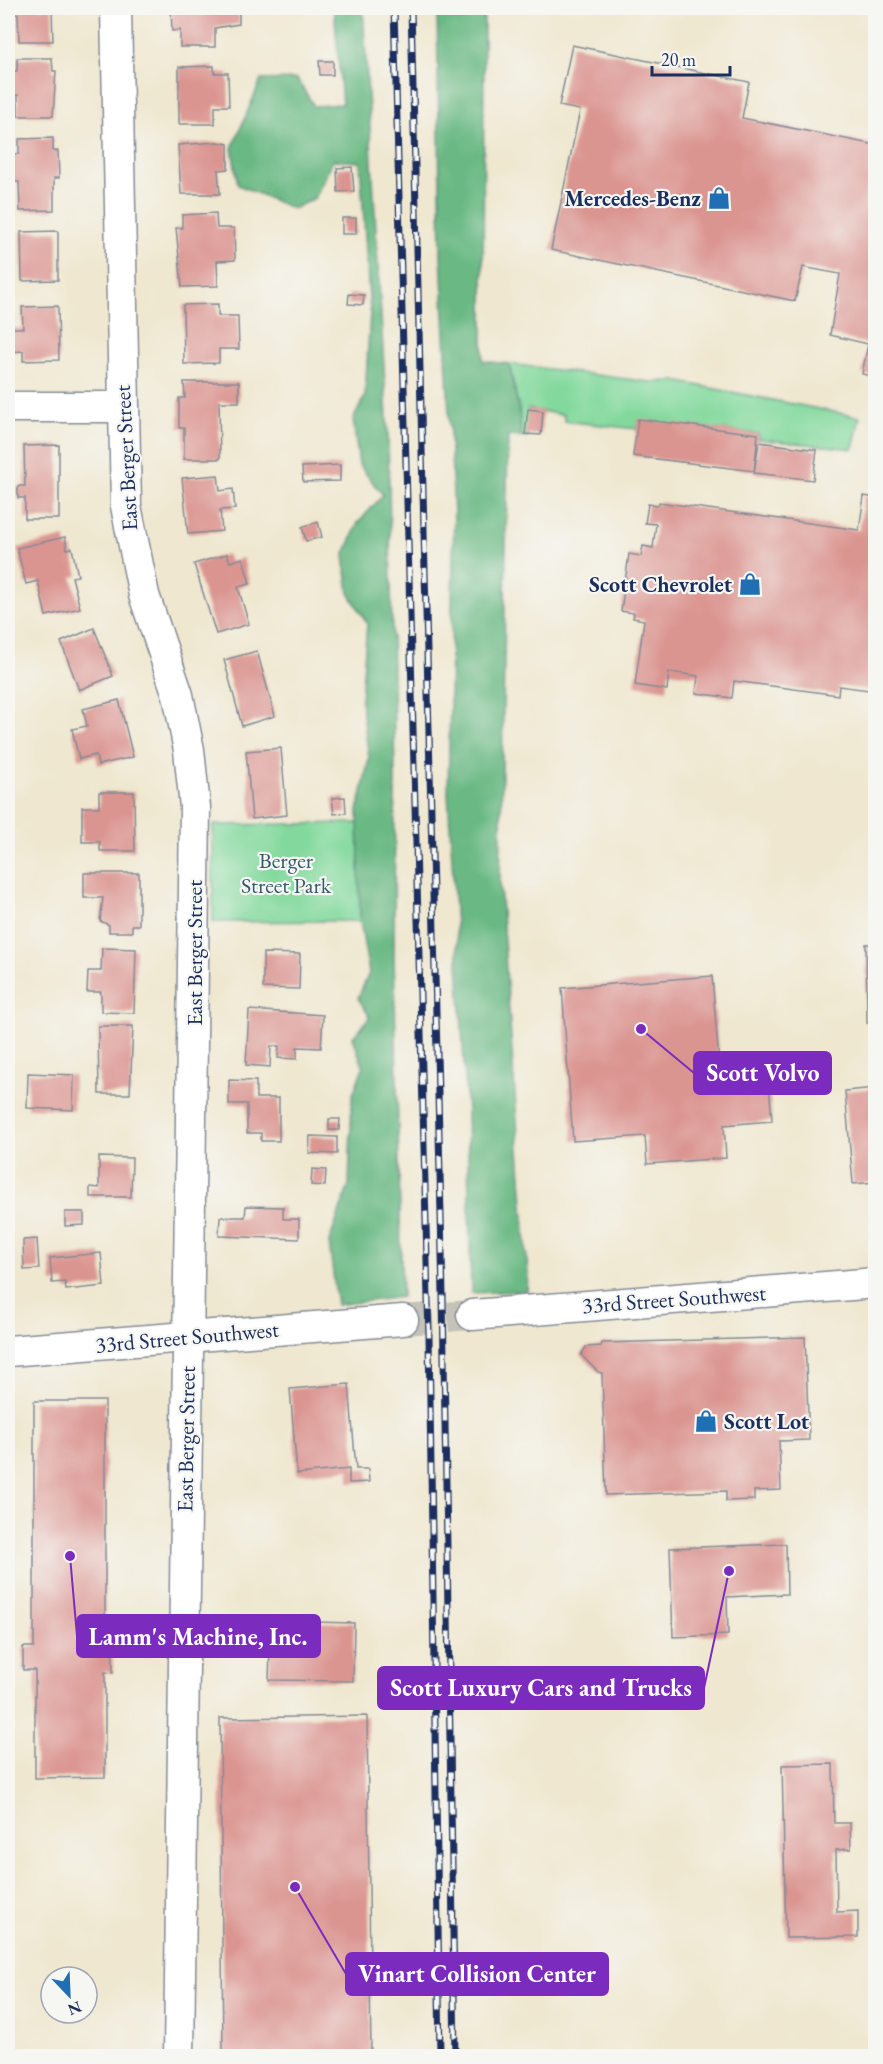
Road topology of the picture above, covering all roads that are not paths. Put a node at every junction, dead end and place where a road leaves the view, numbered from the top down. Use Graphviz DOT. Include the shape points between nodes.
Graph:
graph roads {
  1 [pos="116,8"];
  2 [pos="8,407"];
  3 [pos="122,407"];
  4 [pos="876,1283"];
  5 [pos="472,1315"];
  6 [pos="403,1320"];
  7 [pos="187,1337"];
  8 [pos="8,1351"];
  9 [pos="179,2056"];
  1 -- 3 [label="street, East Berger Street"];
  2 -- 3 [label="street"];
  3 -- 7 [label="street, East Berger Street" via="126,506 133,551 177,695 189,750 195,807"];
  4 -- 5 [label="street, 33rd Street Southwest"];
  6 -- 7 [label="street, 33rd Street Southwest"];
  7 -- 8 [label="street, 33rd Street Southwest"];
  7 -- 9 [label="street, East Berger Street"];
}
